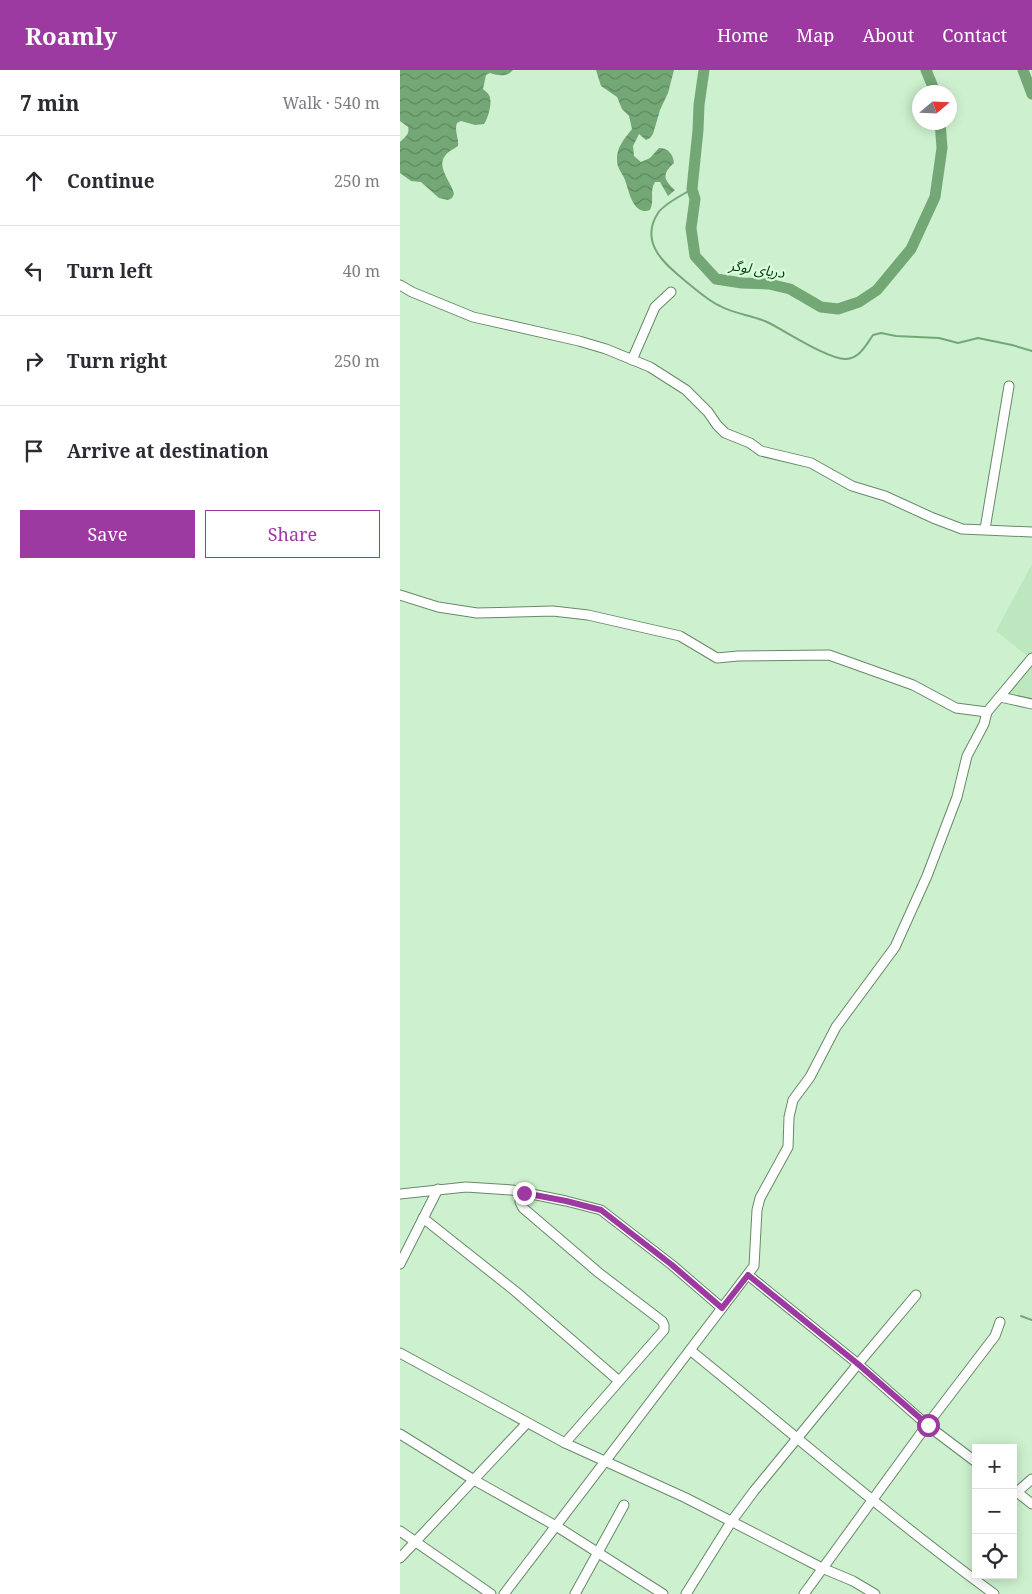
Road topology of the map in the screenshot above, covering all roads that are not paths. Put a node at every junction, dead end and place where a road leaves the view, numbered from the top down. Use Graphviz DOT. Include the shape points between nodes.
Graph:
graph roads {
  1 [pos="400,284"];
  2 [pos="671,292"];
  3 [pos="632,360"];
  4 [pos="1009,386"];
  5 [pos="985,529"];
  6 [pos="1032,532"];
  7 [pos="400,595"];
  8 [pos="1032,658"];
  9 [pos="1000,697"];
  10 [pos="1032,704"];
  11 [pos="987,712"];
  12 [pos="438,1189"];
  13 [pos="524,1193"];
  14 [pos="400,1194"];
  15 [pos="423,1218"];
  16 [pos="400,1264"];
  17 [pos="748,1275"];
  18 [pos="916,1295"];
  19 [pos="722,1308"];
  20 [pos="1000,1322"];
  21 [pos="690,1350"];
  22 [pos="400,1353"];
  23 [pos="858,1364"];
  24 [pos="619,1381"];
  25 [pos="527,1423"];
  26 [pos="928,1425"];
  27 [pos="400,1434"];
  28 [pos="799,1438"];
  29 [pos="565,1443"];
  30 [pos="972,1459"];
  31 [pos="603,1462"];
  32 [pos="1032,1479"];
  33 [pos="474,1480"];
  34 [pos="1017,1490"];
  35 [pos="1017,1493"];
  36 [pos="872,1500"];
  37 [pos="1032,1504"];
  38 [pos="624,1505"];
  39 [pos="731,1522"];
  40 [pos="556,1526"];
  41 [pos="400,1531"];
  42 [pos="414,1542"];
  43 [pos="599,1553"];
  44 [pos="400,1558"];
  45 [pos="822,1568"];
  46 [pos="491,1594"];
  47 [pos="504,1594"];
  48 [pos="575,1594"];
  49 [pos="664,1594"];
  50 [pos="686,1594"];
  51 [pos="804,1594"];
  52 [pos="875,1594"];
  53 [pos="994,1594"];
  1 -- 3 [label="street" via="473,317 579,341"];
  2 -- 3 [label="street" via="655,307"];
  3 -- 5 [label="street" via="675,382 699,402 726,433 761,450 811,463 852,486 885,496 962,529"];
  4 -- 5 [label="street"];
  5 -- 6 [label="street"];
  7 -- 11 [label="street" via="438,607 478,613 554,611 588,614 680,636 717,658 829,655 913,685 956,708"];
  8 -- 9 [label="street"];
  9 -- 10 [label="street"];
  9 -- 11 [label="street"];
  11 -- 17 [label="street" via="967,756 957,797 927,876 895,947 836,1027 810,1077 793,1100 788,1147 760,1198 754,1266"];
  12 -- 13 [label="street" via="466,1187"];
  12 -- 14 [label="street"];
  12 -- 15 [label="street"];
  13 -- 19 [label="street" via="601,1210"];
  13 -- 24 [label="street" via="520,1202 523,1208 662,1321 664,1330"];
  15 -- 16 [label="street"];
  15 -- 24 [label="street"];
  17 -- 19 [label="street"];
  17 -- 23 [label="street"];
  18 -- 23 [label="street"];
  19 -- 21 [label="street"];
  20 -- 26 [label="street" via="995,1336"];
  21 -- 28 [label="street"];
  21 -- 31 [label="street"];
  22 -- 25 [label="street"];
  23 -- 26 [label="street"];
  23 -- 28 [label="street"];
  24 -- 29 [label="street"];
  25 -- 29 [label="street"];
  25 -- 33 [label="street"];
  26 -- 30 [label="street"];
  26 -- 36 [label="street"];
  27 -- 33 [label="street"];
  28 -- 36 [label="street"];
  28 -- 39 [label="street"];
  29 -- 31 [label="street"];
  31 -- 39 [label="street" via="686,1498"];
  31 -- 40 [label="street"];
  32 -- 34 [label="street"];
  33 -- 40 [label="street"];
  33 -- 42 [label="street"];
  35 -- 37 [label="street"];
  36 -- 45 [label="street"];
  36 -- 53 [label="street"];
  38 -- 43 [label="street"];
  39 -- 45 [label="street"];
  39 -- 50 [label="street"];
  40 -- 43 [label="street"];
  40 -- 47 [label="street"];
  41 -- 42 [label="street"];
  42 -- 44 [label="street"];
  42 -- 46 [label="street"];
  43 -- 48 [label="street"];
  43 -- 49 [label="street"];
  45 -- 51 [label="street"];
  45 -- 52 [label="street"];
}
